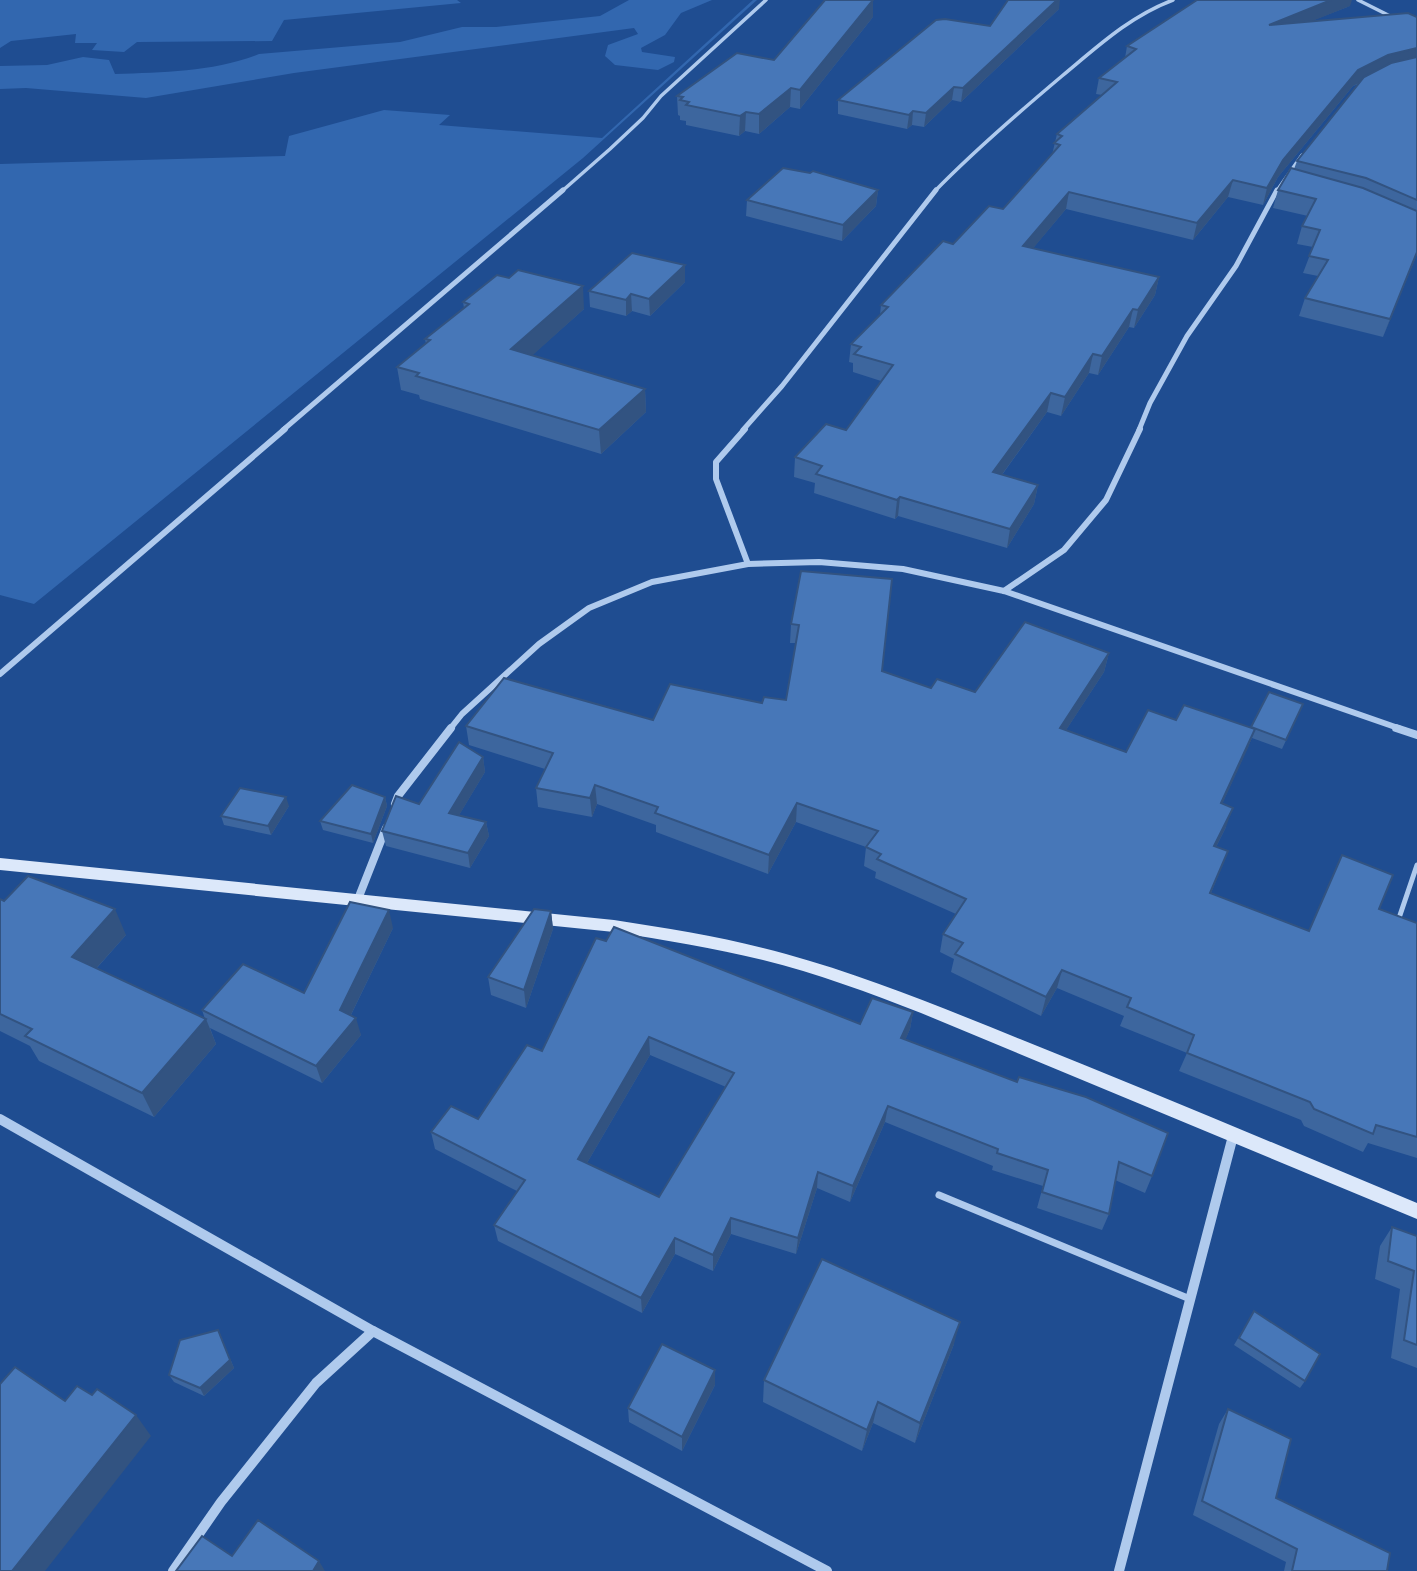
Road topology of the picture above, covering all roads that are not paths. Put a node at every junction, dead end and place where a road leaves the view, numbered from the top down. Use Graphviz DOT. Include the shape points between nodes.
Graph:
graph roads {
  1 [pos="766,0"];
  2 [pos="1173,0"];
  3 [pos="1358,0"];
  4 [pos="1405,24"];
  5 [pos="1306,150"];
  6 [pos="1282,180"];
  7 [pos="1294,183"];
  8 [pos="748,564"];
  9 [pos="1004,591"];
  10 [pos="0,674"];
  11 [pos="1417,735"];
  12 [pos="393,809"];
  13 [pos="388,822"];
  14 [pos="0,864"];
  15 [pos="1417,865"];
  16 [pos="358,899"];
  17 [pos="1396,926"];
  18 [pos="0,1119"];
  19 [pos="1233,1136"];
  20 [pos="939,1195"];
  21 [pos="1417,1211"];
  22 [pos="1191,1299"];
  23 [pos="373,1331"];
  24 [pos="173,1571"];
  25 [pos="827,1571"];
  26 [pos="1119,1571"];
  1 -- 10 [label="street" via="610,149"];
  2 -- 8 [label="street" via="1125,24 979,145 927,199 782,386 716,462 716,479"];
  3 -- 4 [label="street"];
  5 -- 6 [label="street"];
  6 -- 7 [label="street"];
  6 -- 9 [label="street" via="1252,239 1187,336 1150,403 1106,500 1064,550"];
  8 -- 9 [label="street" via="819,562 904,569"];
  8 -- 12 [label="street" via="652,582 589,608 539,644 462,714 398,796"];
  9 -- 11 [label="street"];
  13 -- 16 [label="street"];
  14 -- 16 [label="street"];
  15 -- 17 [label="lane"];
  16 -- 19 [label="street" via="614,926 786,960 895,996"];
  18 -- 23 [label="street"];
  19 -- 21 [label="street"];
  19 -- 22 [label="street"];
  20 -- 22 [label="lane"];
  22 -- 26 [label="street"];
  23 -- 24 [label="street" via="316,1383 221,1502"];
  23 -- 25 [label="street"];
}
